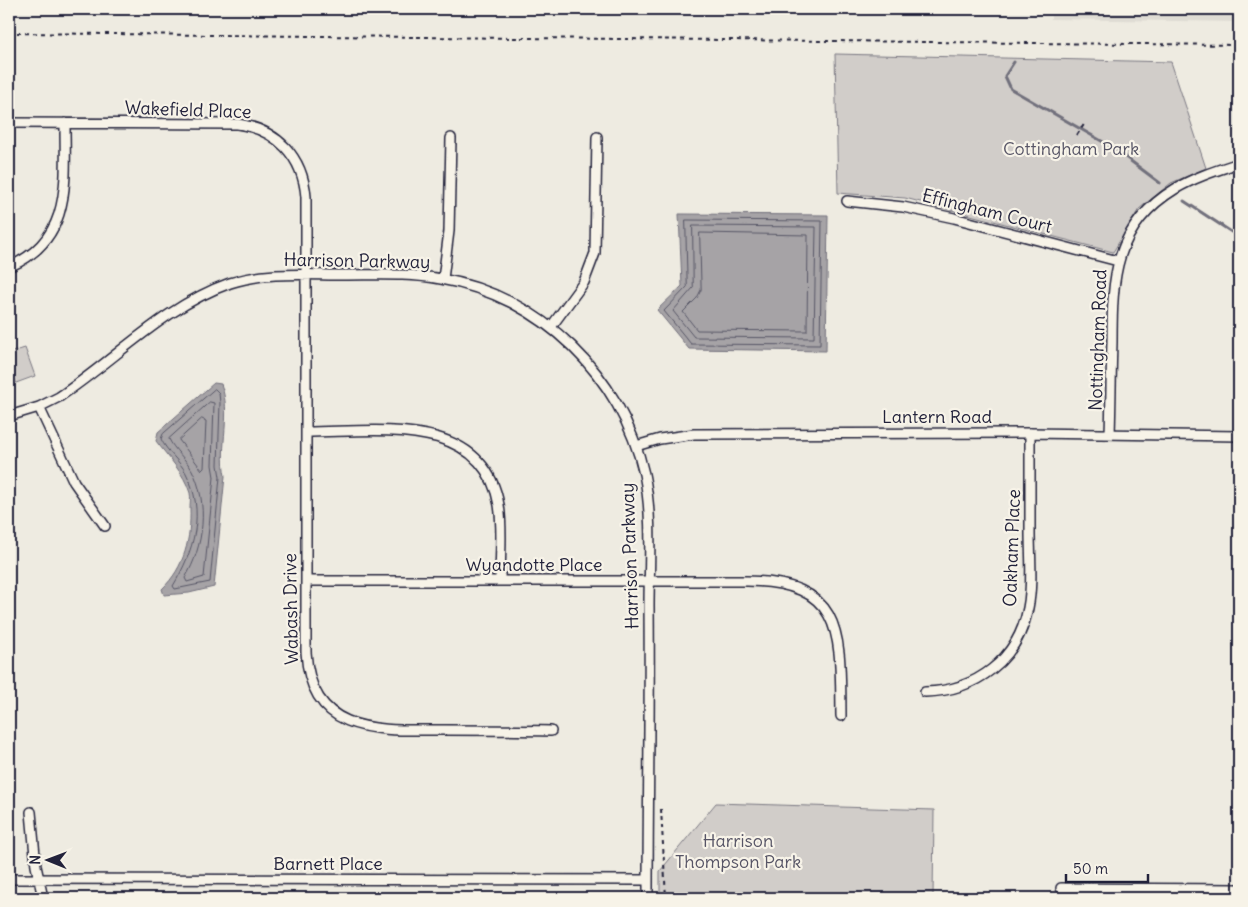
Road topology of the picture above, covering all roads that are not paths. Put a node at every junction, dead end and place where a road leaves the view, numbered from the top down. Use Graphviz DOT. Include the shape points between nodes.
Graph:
graph roads {
  1 [pos="9,123"];
  2 [pos="65,123"];
  3 [pos="597,137"];
  4 [pos="451,138"];
  5 [pos="1239,163"];
  6 [pos="847,201"];
  7 [pos="1118,261"];
  8 [pos="9,267"];
  9 [pos="307,275"];
  10 [pos="443,279"];
  11 [pos="551,327"];
  12 [pos="39,407"];
  13 [pos="9,416"];
  14 [pos="307,432"];
  15 [pos="1030,433"];
  16 [pos="1110,434"];
  17 [pos="1239,436"];
  18 [pos="636,446"];
  19 [pos="105,526"];
  20 [pos="500,580"];
  21 [pos="306,581"];
  22 [pos="649,582"];
  23 [pos="925,692"];
  24 [pos="841,716"];
  25 [pos="551,730"];
  26 [pos="31,812"];
  27 [pos="9,880"];
  28 [pos="38,880"];
  29 [pos="648,880"];
  30 [pos="1061,888"];
  31 [pos="1239,889"];
  32 [pos="43,898"];
  33 [pos="648,898"];
  1 -- 2 [label="street, Wakefield Place"];
  2 -- 8 [label="street" via="64,200 59,217 40,246"];
  2 -- 9 [label="street, Wakefield Place" via="237,124 268,132 290,152 304,176"];
  3 -- 11 [label="street" via="595,252 584,282"];
  4 -- 10 [label="street" via="449,231"];
  5 -- 7 [label="street, Nottingham Road" via="1182,185 1160,200 1136,226"];
  6 -- 7 [label="street, Effingham Court" via="903,207 954,218"];
  7 -- 16 [label="street, Nottingham Road" via="1112,310"];
  9 -- 10 [label="street, Harrison Parkway" via="396,275"];
  9 -- 12 [label="street, Harrison Parkway" via="248,278 202,295 167,316 68,390"];
  9 -- 14 [label="street, Wabash Drive"];
  10 -- 11 [label="street, Harrison Parkway" via="490,293"];
  11 -- 18 [label="street, Harrison Parkway" via="596,372 625,419"];
  12 -- 13 [label="street, Harrison Parkway"];
  12 -- 19 [label="street" via="71,476"];
  14 -- 20 [label="street" via="424,433 462,447 485,471 497,497"];
  14 -- 21 [label="street, Wabash Drive"];
  15 -- 16 [label="street, Lantern Road"];
  15 -- 18 [label="street, Lantern Road" via="694,434 660,438"];
  15 -- 23 [label="street, Oakham Place" via="1030,594 1025,622 1008,655 980,678 952,689"];
  16 -- 17 [label="street, Lantern Road"];
  18 -- 22 [label="street, Harrison Parkway" via="648,503"];
  20 -- 21 [label="street, Wyandotte Place"];
  20 -- 22 [label="street, Wyandotte Place"];
  21 -- 25 [label="street, Wabash Drive" via="309,676 320,698 343,719 359,726 383,730"];
  22 -- 24 [label="street, Wyandotte Place" via="774,582 809,595 828,614 837,633"];
  22 -- 29 [label="street, Harrison Parkway"];
  26 -- 28 [label="street"];
  27 -- 28 [label="street, Barnett Place"];
  28 -- 29 [label="street, Barnett Place"];
  28 -- 32 [label="street"];
  29 -- 33 [label="street, Harrison Parkway"];
  30 -- 31 [label="street"];
}
